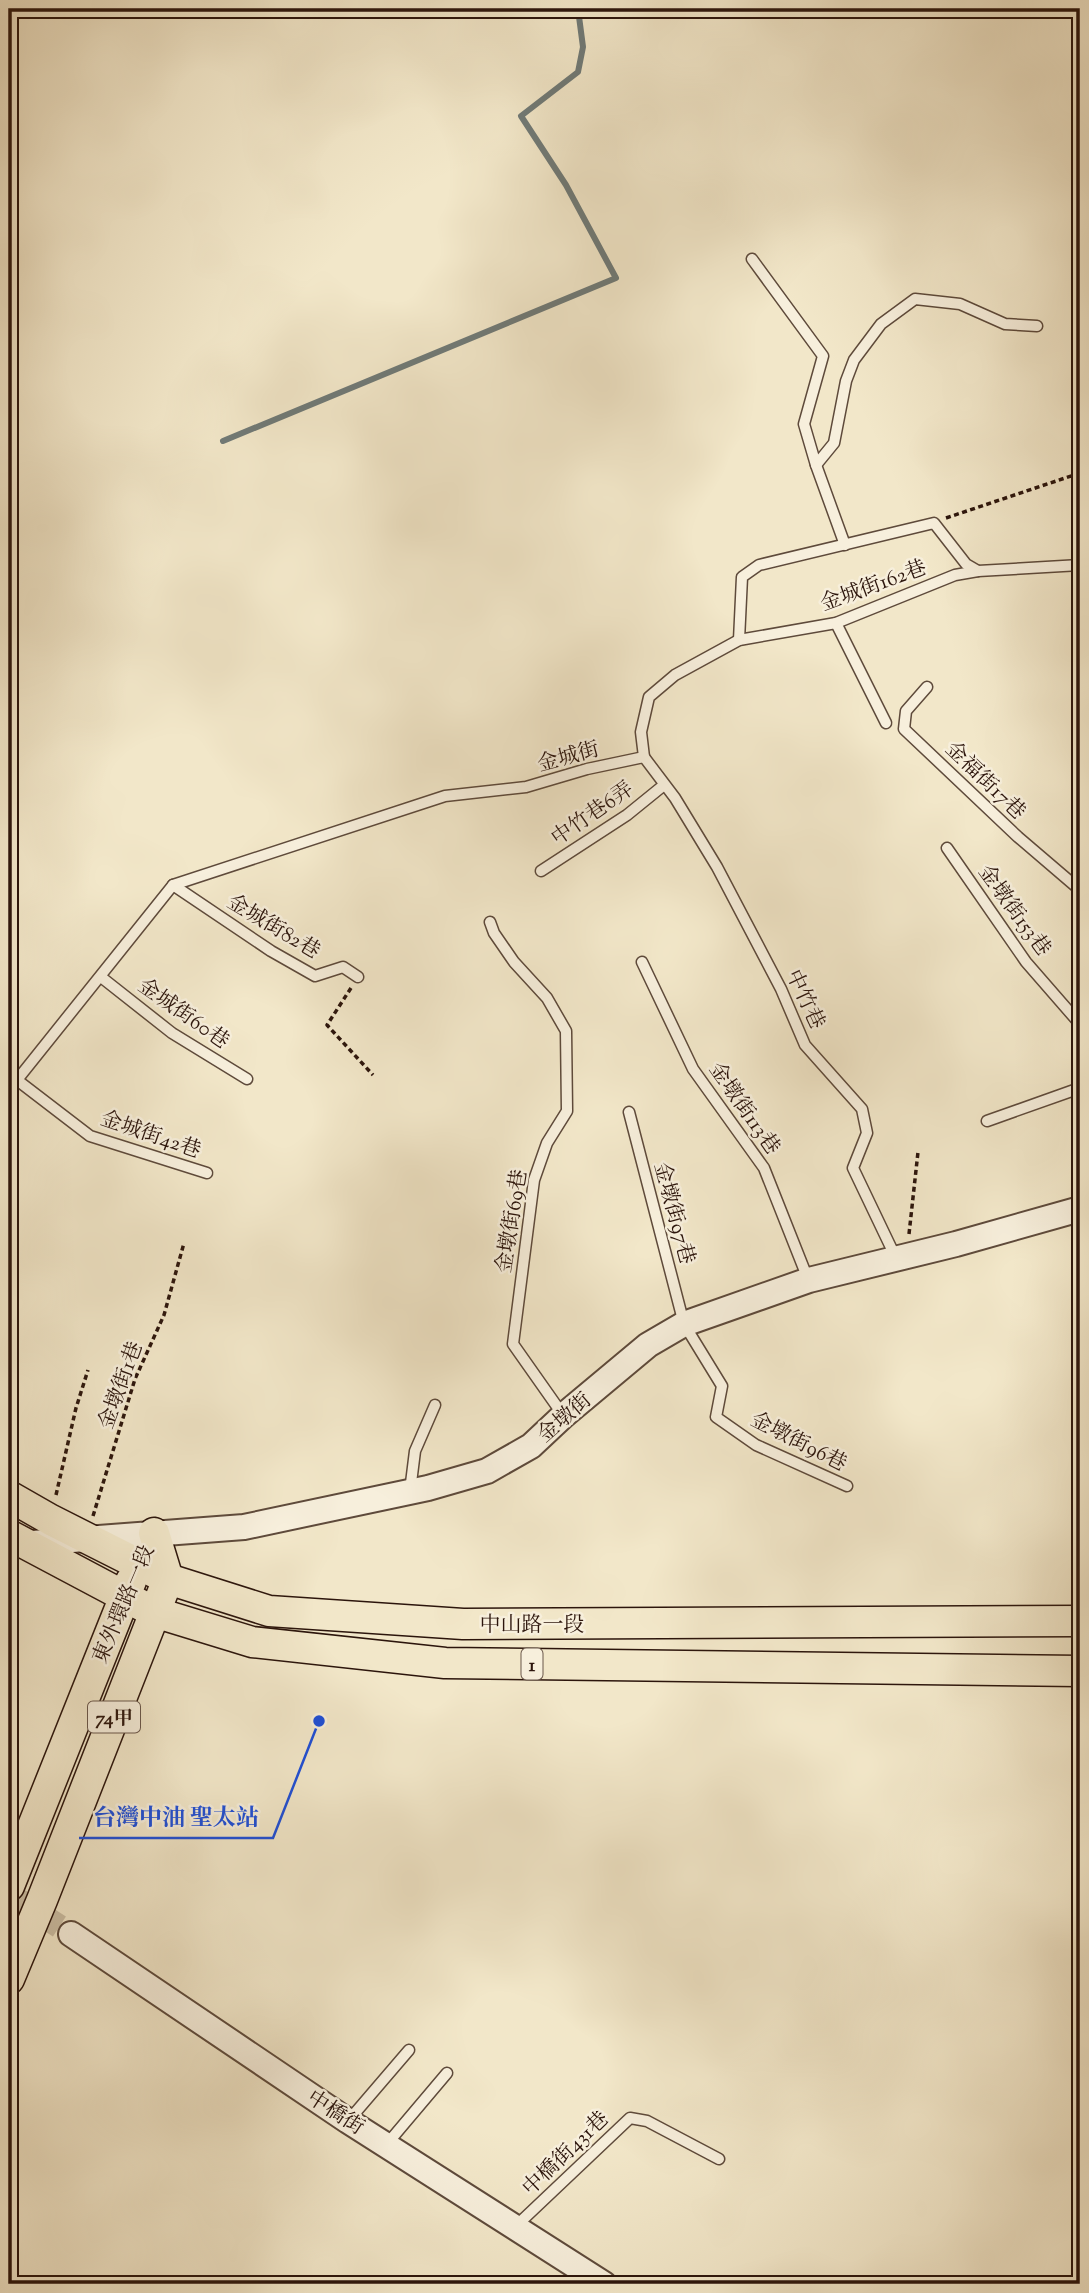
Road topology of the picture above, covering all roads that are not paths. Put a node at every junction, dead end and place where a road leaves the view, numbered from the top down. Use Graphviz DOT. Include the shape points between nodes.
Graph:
graph roads {
  1 [pos="752,259"];
  2 [pos="1037,326"];
  3 [pos="816,465"];
  4 [pos="845,545"];
  5 [pos="1080,565"];
  6 [pos="978,571"];
  7 [pos="836,623"];
  8 [pos="738,640"];
  9 [pos="927,687"];
  10 [pos="886,723"];
  11 [pos="644,757"];
  12 [pos="664,785"];
  13 [pos="947,848"];
  14 [pos="541,871"];
  15 [pos="173,885"];
  16 [pos="1080,890"];
  17 [pos="490,922"];
  18 [pos="642,962"];
  19 [pos="101,977"];
  20 [pos="358,977"];
  21 [pos="1080,1024"];
  22 [pos="13,1078"];
  23 [pos="247,1079"];
  24 [pos="1080,1088"];
  25 [pos="629,1112"];
  26 [pos="987,1121"];
  27 [pos="207,1173"];
  28 [pos="1080,1209"];
  29 [pos="903,1256"];
  30 [pos="809,1280"];
  31 [pos="684,1324"];
  32 [pos="435,1405"];
  33 [pos="564,1416"];
  34 [pos="847,1486"];
  35 [pos="410,1492"];
  36 [pos="9,1496"];
  37 [pos="153,1533"];
  38 [pos="86,1538"];
  39 [pos="13,1542"];
  40 [pos="139,1565"];
  41 [pos="168,1580"];
  42 [pos="123,1597"];
  43 [pos="154,1612"];
  44 [pos="1080,1621"];
  45 [pos="1080,1671"];
  46 [pos="9,1886"];
  47 [pos="71,1934"];
  48 [pos="9,1979"];
  49 [pos="409,2050"];
  50 [pos="447,2073"];
  51 [pos="348,2121"];
  52 [pos="386,2145"];
  53 [pos="719,2159"];
  54 [pos="515,2227"];
  55 [pos="604,2284"];
  1 -- 3 [label="lane" via="824,356 804,424"];
  2 -- 3 [label="lane" via="1005,324 960,304 915,299 881,324 854,359 834,443"];
  3 -- 4 [label="lane"];
  4 -- 6 [label="lane" via="934,523 966,564"];
  4 -- 8 [label="lane" via="759,565 742,577"];
  5 -- 6 [label="lane"];
  6 -- 7 [label="lane, 金城街162巷" via="955,575"];
  7 -- 8 [label="lane, 金城街162巷"];
  7 -- 10 [label="lane"];
  8 -- 11 [label="lane" via="675,675 649,697 641,732"];
  9 -- 16 [label="lane, 金福街17巷" via="906,711 904,729"];
  11 -- 12 [label="lane, 中竹巷"];
  11 -- 15 [label="lane, 金城街" via="526,787 445,796"];
  12 -- 14 [label="lane, 中竹巷6弄"];
  12 -- 29 [label="lane, 中竹巷" via="717,867 806,1045 862,1109 867,1133 853,1168"];
  13 -- 21 [label="lane, 金墩街153巷" via="1026,962"];
  15 -- 19 [label="lane"];
  15 -- 20 [label="lane, 金城街82巷" via="314,976 343,967"];
  17 -- 33 [label="lane, 金墩街69巷" via="566,1031 568,1111 547,1143 534,1180 513,1343"];
  18 -- 30 [label="lane, 金墩街113巷" via="694,1069 764,1168"];
  19 -- 22 [label="lane"];
  19 -- 23 [label="lane, 金城街60巷" via="172,1033"];
  22 -- 27 [label="lane, 金城街42巷" via="90,1136"];
  24 -- 26 [label="lane"];
  25 -- 31 [label="lane, 金墩街97巷"];
  28 -- 29 [label="street, 金墩街"];
  29 -- 30 [label="street, 金墩街"];
  30 -- 31 [label="street, 金墩街"];
  31 -- 33 [label="street, 金墩街" via="648,1345"];
  31 -- 34 [label="lane, 金墩街96巷" via="722,1386 716,1417 755,1445"];
  32 -- 35 [label="lane" via="415,1451"];
  33 -- 35 [label="street, 金墩街" via="531,1446 487,1471"];
  35 -- 37 [label="street, 金墩街" via="244,1527"];
  36 -- 38 [label="main road, 中山路一段 / 1"];
  37 -- 38 [label="street, 金墩街"];
  37 -- 40 [label="main road, 東外環路一段 / 74甲"];
  37 -- 41 [label="main road, 東外環路一段"];
  38 -- 39 [label="street, 金墩街"];
  38 -- 40 [label="main road, 中山路一段 / 1"];
  39 -- 42 [label="main road, 中山路一段 / 1"];
  40 -- 41 [label="main road, 中山路一段 / 1"];
  40 -- 42 [label="main road, 東外環路一段 / 74甲"];
  41 -- 43 [label="main road, 東外環路一段 / 74甲"];
  41 -- 44 [label="main road, 中山路一段 / 1" via="269,1611 463,1624"];
  42 -- 43 [label="main road, 中山路一段 / 1"];
  42 -- 46 [label="main road, 東外環路一段 / 74甲"];
  43 -- 45 [label="main road, 中山路一段 / 1" via="252,1642 445,1663"];
  43 -- 48 [label="main road, 東外環路一段 / 74甲"];
  47 -- 51 [label="street, 中橋街"];
  49 -- 51 [label="lane"];
  50 -- 52 [label="lane"];
  51 -- 52 [label="street, 中橋街"];
  52 -- 54 [label="street, 中橋街"];
  53 -- 54 [label="lane, 中橋街431巷" via="647,2121 630,2118"];
  54 -- 55 [label="street, 中橋街"];
}
